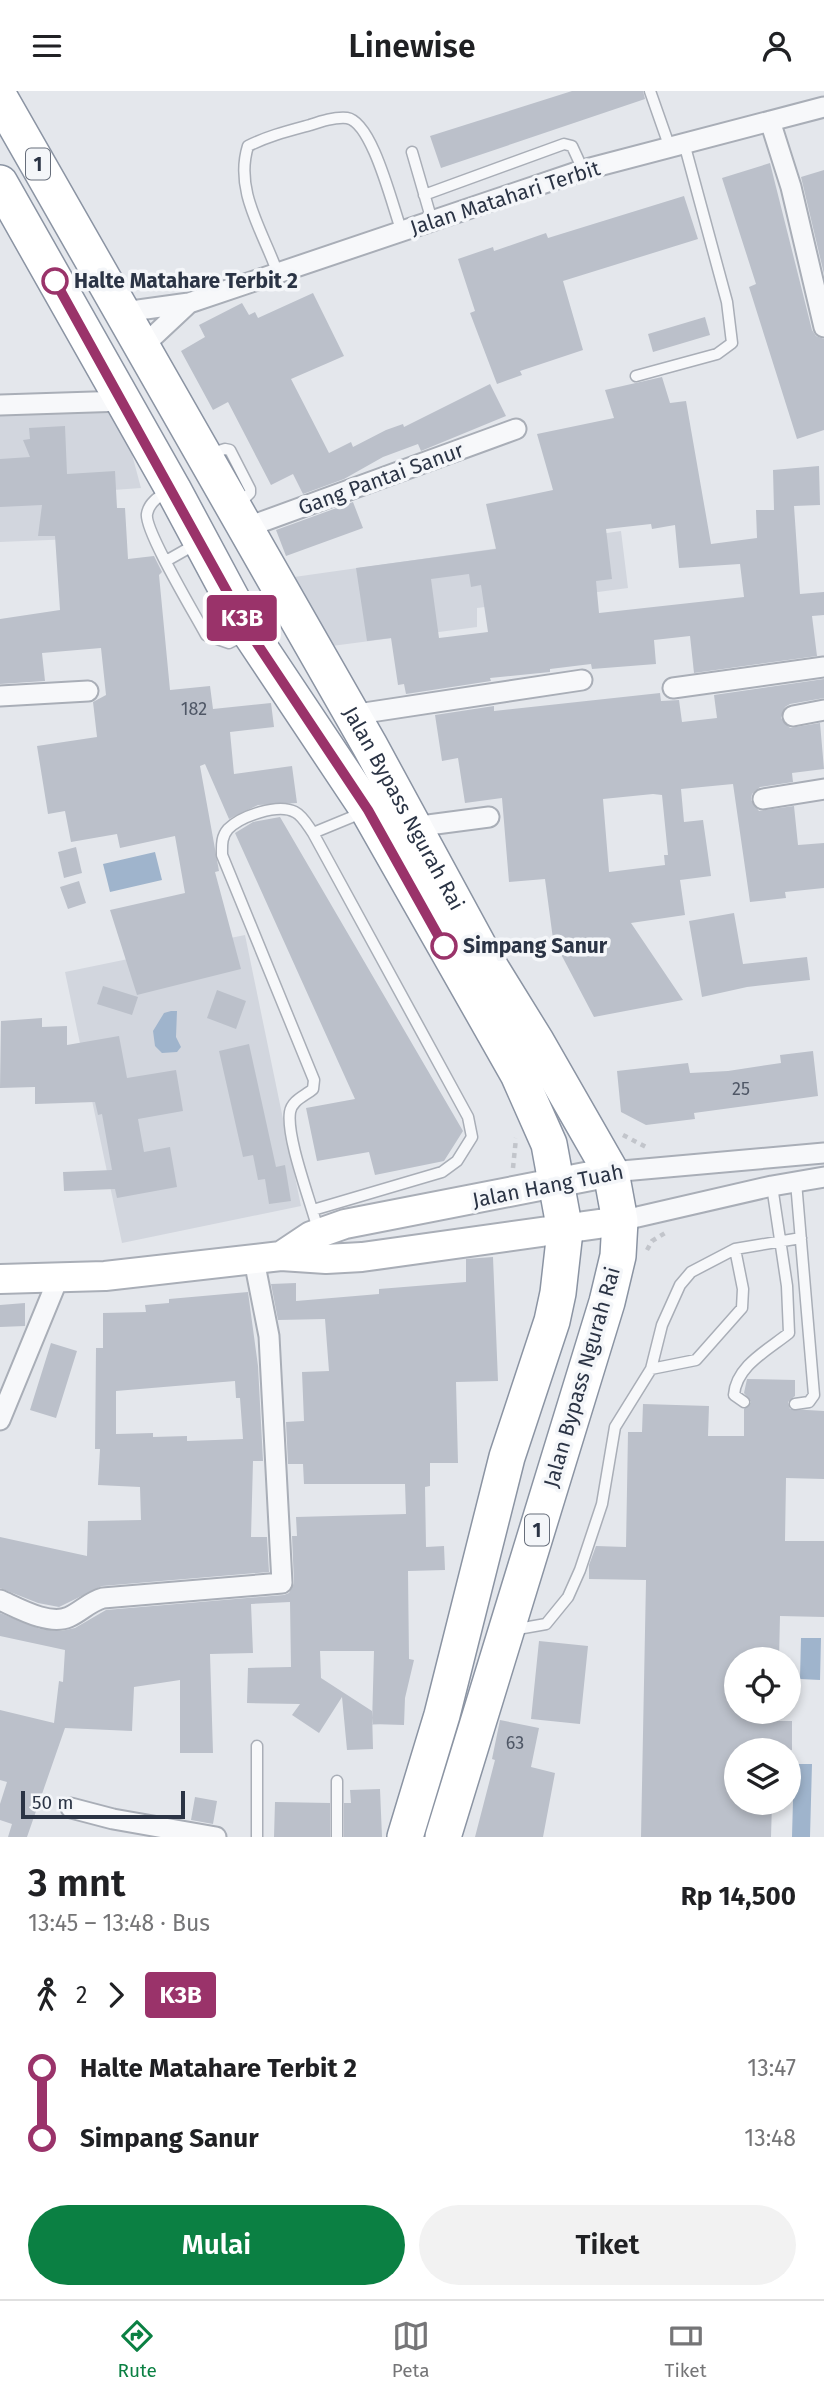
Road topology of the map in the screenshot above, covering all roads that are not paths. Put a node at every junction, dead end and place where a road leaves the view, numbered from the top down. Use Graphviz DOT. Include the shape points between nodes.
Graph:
graph roads {
  1 [pos="650,91"];
  2 [pos="0,98"];
  3 [pos="824,107"];
  4 [pos="770,121"];
  5 [pos="677,146"];
  6 [pos="412,152"];
  7 [pos="583,170"];
  8 [pos="0,183"];
  9 [pos="424,195"];
  10 [pos="432,221"];
  11 [pos="401,232"];
  12 [pos="278,274"];
  13 [pos="189,303"];
  14 [pos="133,327"];
  15 [pos="824,327"];
  16 [pos="93,348"];
  17 [pos="636,376"];
  18 [pos="124,401"];
  19 [pos="0,405"];
  20 [pos="516,429"];
  21 [pos="173,489"];
  22 [pos="239,518"];
  23 [pos="202,541"];
  24 [pos="166,561"];
  25 [pos="250,633"];
  26 [pos="824,667"];
  27 [pos="582,680"];
  28 [pos="673,688"];
  29 [pos="88,691"];
  30 [pos="0,696"];
  31 [pos="824,710"];
  32 [pos="351,715"];
  33 [pos="793,716"];
  34 [pos="824,789"];
  35 [pos="762,799"];
  36 [pos="368,810"];
  37 [pos="489,817"];
  38 [pos="313,833"];
  39 [pos="410,846"];
  40 [pos="824,1153"];
  41 [pos="611,1172"];
  42 [pos="824,1177"];
  43 [pos="559,1182"];
  44 [pos="796,1182"];
  45 [pos="772,1186"];
  46 [pos="316,1221"];
  47 [pos="620,1221"];
  48 [pos="565,1231"];
  49 [pos="801,1238"];
  50 [pos="782,1240"];
  51 [pos="735,1249"];
  52 [pos="267,1258"];
  53 [pos="0,1279"];
  54 [pos="58,1279"];
  55 [pos="789,1333"];
  56 [pos="810,1335"];
  57 [pos="651,1369"];
  58 [pos="744,1402"];
  59 [pos="795,1404"];
  60 [pos="0,1420"];
  61 [pos="0,1600"];
  62 [pos="506,1631"];
  63 [pos="257,1747"];
  64 [pos="337,1781"];
  65 [pos="71,1808"];
  66 [pos="216,1837"];
  67 [pos="257,1837"];
  68 [pos="337,1837"];
  69 [pos="405,1837"];
  70 [pos="443,1837"];
  1 -- 5 [label="lane"];
  2 -- 14 [label="highway, Jalan Bypass Ngurah Rai / 1"];
  3 -- 4 [label="street, Jalan Matahari Terbit"];
  4 -- 5 [label="street, Jalan Matahari Terbit"];
  4 -- 15 [label="street" via="791,187"];
  5 -- 7 [label="street, Jalan Matahari Terbit"];
  5 -- 17 [label="lane" via="727,302 732,343 717,354"];
  6 -- 9 [label="lane"];
  7 -- 9 [label="lane" via="572,146 564,143"];
  7 -- 10 [label="street, Jalan Matahari Terbit"];
  8 -- 16 [label="highway, Jalan Bypass Ngurah Rai / 1"];
  9 -- 10 [label="lane"];
  10 -- 11 [label="street, Jalan Matahari Terbit"];
  11 -- 12 [label="street, Jalan Matahari Terbit"];
  11 -- 12 [label="lane" via="362,127 349,118 331,119 268,136 248,146 243,183"];
  12 -- 13 [label="street, Jalan Matahari Terbit"];
  13 -- 14 [label="street, Jalan Matahari Terbit"];
  13 -- 14 [label="street, Jalan Matahari Terbit"];
  14 -- 16 [label="highway"];
  14 -- 22 [label="highway, Jalan Bypass Ngurah Rai / 1"];
  16 -- 18 [label="highway, Jalan Bypass Ngurah Rai / 1"];
  18 -- 19 [label="street"];
  18 -- 21 [label="highway, Jalan Bypass Ngurah Rai / 1"];
  20 -- 22 [label="street, Gang Pantai Sanur"];
  21 -- 23 [label="highway, Jalan Bypass Ngurah Rai / 1"];
  21 -- 24 [label="lane" via="155,498 147,512 147,523"];
  22 -- 32 [label="highway, Jalan Bypass Ngurah Rai / 1"];
  23 -- 24 [label="lane"];
  23 -- 25 [label="highway, Jalan Bypass Ngurah Rai / 1"];
  24 -- 25 [label="lane" via="206,635 229,643"];
  25 -- 36 [label="highway, Jalan Bypass Ngurah Rai / 1"];
  26 -- 28 [label="street"];
  27 -- 32 [label="street"];
  29 -- 30 [label="street"];
  31 -- 33 [label="street"];
  32 -- 39 [label="highway, Jalan Bypass Ngurah Rai / 1"];
  34 -- 35 [label="street"];
  36 -- 38 [label="lane"];
  36 -- 39 [label="highway, Jalan Bypass Ngurah Rai / 1"];
  37 -- 39 [label="street"];
  38 -- 46 [label="lane" via="299,815 283,809 228,829 222,839 222,855 314,1080 313,1089 294,1102 290,1111 291,1132"];
  38 -- 46 [label="lane" via="468,1117 472,1137 457,1161 442,1172"];
  39 -- 41 [label="highway, Jalan Bypass Ngurah Rai / 1"];
  39 -- 43 [label="highway, Jalan Bypass Ngurah Rai / 1" via="537,1112"];
  40 -- 41 [label="street, Jalan Hang Tuah"];
  41 -- 43 [label="main road, Jalan Hang Tuah"];
  41 -- 47 [label="highway, Jalan Bypass Ngurah Rai / 1"];
  42 -- 44 [label="street, Jalan Hang Tuah"];
  43 -- 46 [label="main road, Jalan Hang Tuah" via="379,1217"];
  43 -- 48 [label="highway, Jalan Bypass Ngurah Rai / 1"];
  44 -- 45 [label="street, Jalan Hang Tuah"];
  44 -- 49 [label="lane"];
  45 -- 47 [label="street, Jalan Hang Tuah"];
  45 -- 50 [label="lane"];
  46 -- 52 [label="main road, Jalan Hang Tuah"];
  47 -- 48 [label="main road, Jalan Hang Tuah"];
  47 -- 62 [label="highway, Jalan Bypass Ngurah Rai / 1" via="618,1256 607,1302"];
  48 -- 52 [label="main road, Jalan Hang Tuah" via="362,1257"];
  48 -- 69 [label="highway, Jalan Bypass Ngurah Rai / 1" via="552,1321 507,1457 442,1715"];
  49 -- 50 [label="lane"];
  49 -- 56 [label="lane"];
  50 -- 51 [label="lane"];
  50 -- 55 [label="lane"];
  51 -- 57 [label="lane" via="691,1272 680,1285 662,1325"];
  51 -- 57 [label="lane" via="742,1308 696,1360"];
  52 -- 54 [label="main road, Jalan Hang Tuah"];
  52 -- 61 [label="street" via="282,1583 103,1598 60,1619"];
  53 -- 54 [label="main road, Jalan Hang Tuah"];
  54 -- 60 [label="street"];
  55 -- 56 [label="lane"];
  55 -- 58 [label="lane" via="742,1371 734,1395"];
  56 -- 59 [label="lane" via="814,1395 809,1402"];
  57 -- 62 [label="lane" via="615,1427 602,1504 568,1597 547,1624"];
  62 -- 70 [label="highway, Jalan Bypass Ngurah Rai / 1"];
  63 -- 67 [label="lane"];
  64 -- 68 [label="lane"];
  65 -- 66 [label="street"];
}
